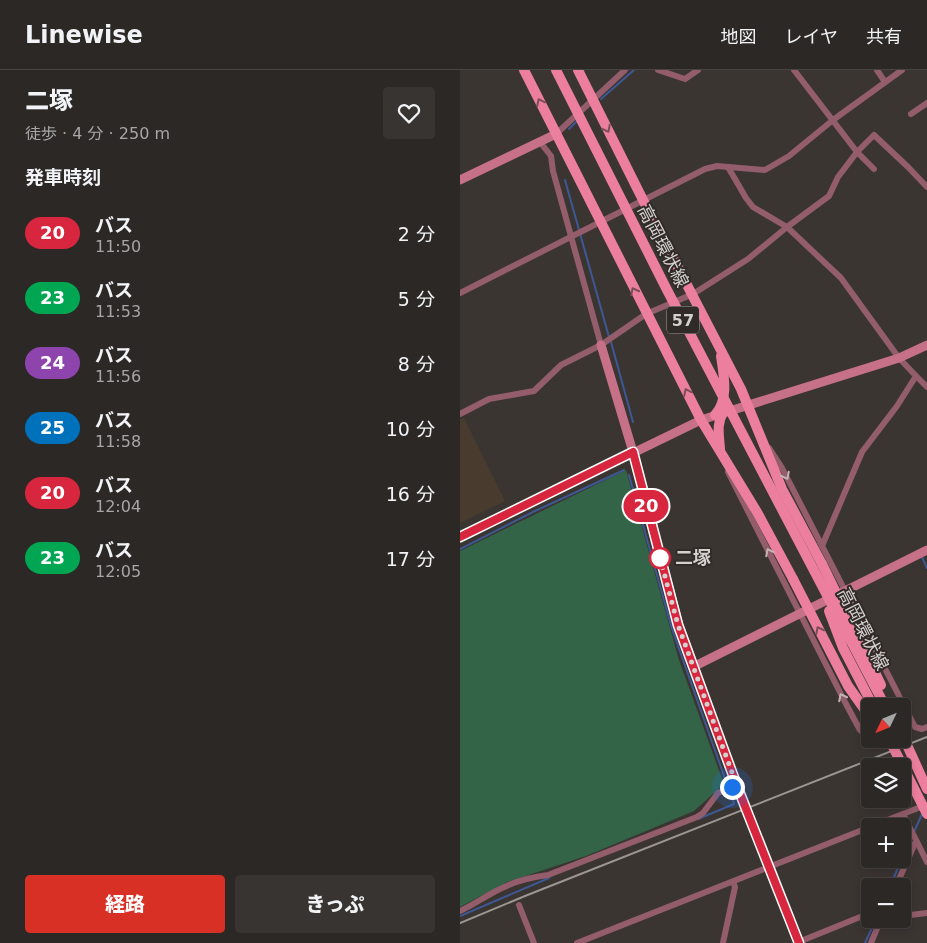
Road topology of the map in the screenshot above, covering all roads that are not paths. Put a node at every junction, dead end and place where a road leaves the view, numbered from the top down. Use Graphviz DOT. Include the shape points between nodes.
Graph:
graph roads {
  1 [pos="556,70"];
  2 [pos="578,70"];
  3 [pos="625,70"];
  4 [pos="658,70"];
  5 [pos="698,70"];
  6 [pos="794,70"];
  7 [pos="877,70"];
  8 [pos="902,70"];
  9 [pos="526,73"];
  10 [pos="885,82"];
  11 [pos="593,100"];
  12 [pos="927,103"];
  13 [pos="911,114"];
  14 [pos="833,120"];
  15 [pos="556,134"];
  16 [pos="540,142"];
  17 [pos="857,152"];
  18 [pos="728,167"];
  19 [pos="874,169"];
  20 [pos="460,180"];
  21 [pos="927,187"];
  22 [pos="643,200"];
  23 [pos="600,222"];
  24 [pos="787,227"];
  25 [pos="572,237"];
  26 [pos="460,293"];
  27 [pos="693,294"];
  28 [pos="646,314"];
  29 [pos="601,345"];
  30 [pos="719,345"];
  31 [pos="927,346"];
  32 [pos="899,358"];
  33 [pos="916,376"];
  34 [pos="927,387"];
  35 [pos="747,404"];
  36 [pos="720,413"];
  37 [pos="460,414"];
  38 [pos="701,420"];
  39 [pos="761,434"];
  40 [pos="633,452"];
  41 [pos="723,456"];
  42 [pos="460,537"];
  43 [pos="822,546"];
  44 [pos="927,550"];
  45 [pos="817,566"];
  46 [pos="845,591"];
  47 [pos="800,613"];
  48 [pos="878,654"];
  49 [pos="693,667"];
  50 [pos="833,678"];
  51 [pos="869,698"];
  52 [pos="880,698"];
  53 [pos="886,698"];
  54 [pos="898,698"];
  55 [pos="861,704"];
  56 [pos="911,722"];
  57 [pos="927,727"];
  58 [pos="861,731"];
  59 [pos="893,748"];
  60 [pos="906,748"];
  61 [pos="908,748"];
  62 [pos="737,786"];
  63 [pos="927,789"];
  64 [pos="927,804"];
  65 [pos="902,814"];
  66 [pos="927,814"];
  67 [pos="892,818"];
  68 [pos="861,831"];
  69 [pos="916,841"];
  70 [pos="927,862"];
  71 [pos="769,867"];
  72 [pos="900,878"];
  73 [pos="733,882"];
  74 [pos="519,905"];
  75 [pos="460,911"];
  76 [pos="927,913"];
  77 [pos="911,915"];
  78 [pos="861,917"];
  79 [pos="878,928"];
  80 [pos="581,942"];
  81 [pos="534,943"];
  82 [pos="723,943"];
  83 [pos="798,943"];
  84 [pos="871,943"];
  1 -- 45 [label="main road, 高岡環状線 / 57, bridge" via="666,288"];
  2 -- 11 [label="main road, 57"];
  3 -- 11 [label="street"];
  4 -- 5 [label="street" via="685,78"];
  6 -- 14 [label="street"];
  7 -- 10 [label="street"];
  8 -- 10 [label="street"];
  15 -- 9 [label="main road, 57, one-way"];
  10 -- 14 [label="street"];
  11 -- 15 [label="street"];
  11 -- 22 [label="main road, 57, one-way"];
  12 -- 13 [label="street"];
  14 -- 17 [label="street"];
  14 -- 18 [label="street" via="789,156 766,170"];
  15 -- 16 [label="street"];
  15 -- 23 [label="main road, 57"];
  16 -- 20 [label="street"];
  16 -- 25 [label="street" via="551,156"];
  17 -- 19 [label="street"];
  17 -- 21 [label="street" via="874,135"];
  17 -- 24 [label="street" via="838,177 829,196"];
  18 -- 22 [label="street" via="705,169"];
  18 -- 24 [label="street" via="753,207"];
  22 -- 23 [label="street"];
  22 -- 27 [label="main road, 57"];
  23 -- 25 [label="street"];
  28 -- 23 [label="main road, 57, one-way"];
  24 -- 27 [label="street" via="748,259"];
  24 -- 32 [label="street" via="840,278"];
  25 -- 26 [label="street"];
  25 -- 29 [label="street"];
  27 -- 28 [label="street"];
  27 -- 30 [label="main road, 57"];
  28 -- 29 [label="street"];
  38 -- 28 [label="main road, 57, one-way"];
  29 -- 37 [label="street" via="561,365 534,391 489,399"];
  29 -- 40 [label="street"];
  30 -- 35 [label="main road, 57"];
  30 -- 36 [label="main road" via="724,400"];
  31 -- 32 [label="street"];
  32 -- 33 [label="street"];
  32 -- 35 [label="street"];
  33 -- 34 [label="street"];
  33 -- 43 [label="street" via="862,452"];
  35 -- 36 [label="street"];
  35 -- 39 [label="main road, 57"];
  36 -- 38 [label="street"];
  36 -- 41 [label="main road" via="718,429"];
  38 -- 40 [label="street"];
  38 -- 41 [label="main road, 57"];
  39 -- 43 [label="street, one-way"];
  39 -- 45 [label="main road, 57"];
  40 -- 42 [label="street"];
  40 -- 49 [label="street"];
  47 -- 41 [label="street, one-way" via="729,476"];
  55 -- 41 [label="main road, 57, one-way, bridge" via="848,686 757,512"];
  43 -- 46 [label="street"];
  44 -- 46 [label="street"];
  45 -- 51 [label="main road, 高岡環状線 / 57, bridge" via="843,648"];
  45 -- 52 [label="main road, 高岡環状線 / 57, bridge"];
  45 -- 53 [label="main road, 57, bridge" via="854,627"];
  46 -- 47 [label="street"];
  46 -- 48 [label="street"];
  47 -- 49 [label="street"];
  47 -- 50 [label="street"];
  48 -- 50 [label="street"];
  48 -- 54 [label="street"];
  49 -- 62 [label="street"];
  58 -- 50 [label="street, one-way"];
  56 -- 57 [label="street" via="916,727"];
  59 -- 66 [label="main road, bridge"];
  60 -- 63 [label="main road, bridge"];
  61 -- 63 [label="main road, bridge"];
  62 -- 71 [label="street"];
  62 -- 75 [label="street" via="718,793 697,817 548,875 502,888"];
  64 -- 65 [label="street"];
  65 -- 67 [label="street"];
  65 -- 69 [label="street"];
  68 -- 71 [label="street"];
  69 -- 70 [label="street"];
  69 -- 72 [label="street"];
  71 -- 73 [label="street"];
  71 -- 83 [label="street"];
  73 -- 80 [label="street"];
  73 -- 82 [label="street"];
  74 -- 81 [label="street"];
  76 -- 77 [label="street"];
  78 -- 83 [label="street"];
  79 -- 84 [label="street"];
}
